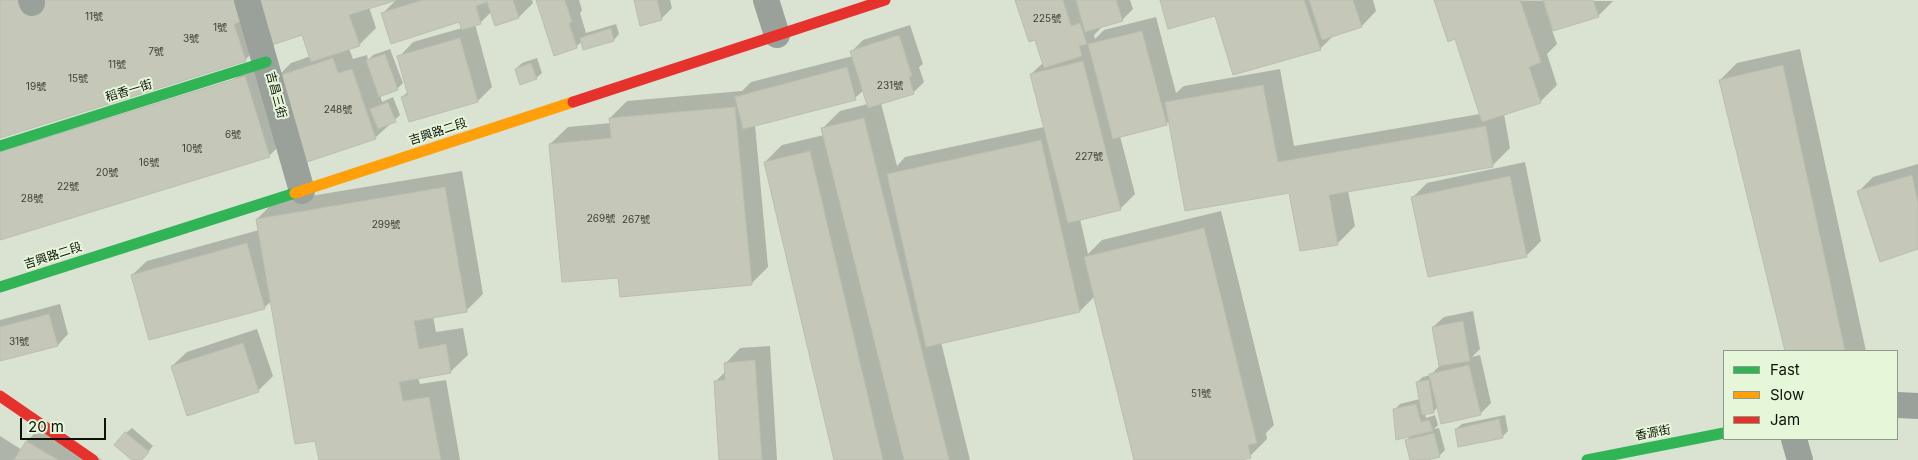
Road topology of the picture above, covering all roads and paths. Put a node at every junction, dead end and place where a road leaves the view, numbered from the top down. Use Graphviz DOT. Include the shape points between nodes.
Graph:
graph roads {
  1 [pos="247,0"];
  2 [pos="766,0"];
  3 [pos="885,0"];
  4 [pos="777,35"];
  5 [pos="266,62"];
  6 [pos="0,146"];
  7 [pos="302,191"];
  8 [pos="0,287"];
  9 [pos="0,396"];
  10 [pos="1898,405"];
  11 [pos="1918,406"];
  12 [pos="1723,433"];
  13 [pos="1794,440"];
  14 [pos="93,460"];
  15 [pos="1587,460"];
  16 [pos="1800,460"];
  1 -- 5 [label="street, 吉昌三街"];
  2 -- 4 [label="street"];
  3 -- 4 [label="street, 吉興路二段"];
  4 -- 7 [label="street, 吉興路二段"];
  5 -- 6 [label="street, 稻香一街"];
  5 -- 7 [label="street, 吉昌三街"];
  7 -- 8 [label="street, 吉興路二段"];
  9 -- 14 [label="street"];
  10 -- 11 [label="street"];
  12 -- 15 [label="street, 香源街"];
  13 -- 16 [label="street"];
}
